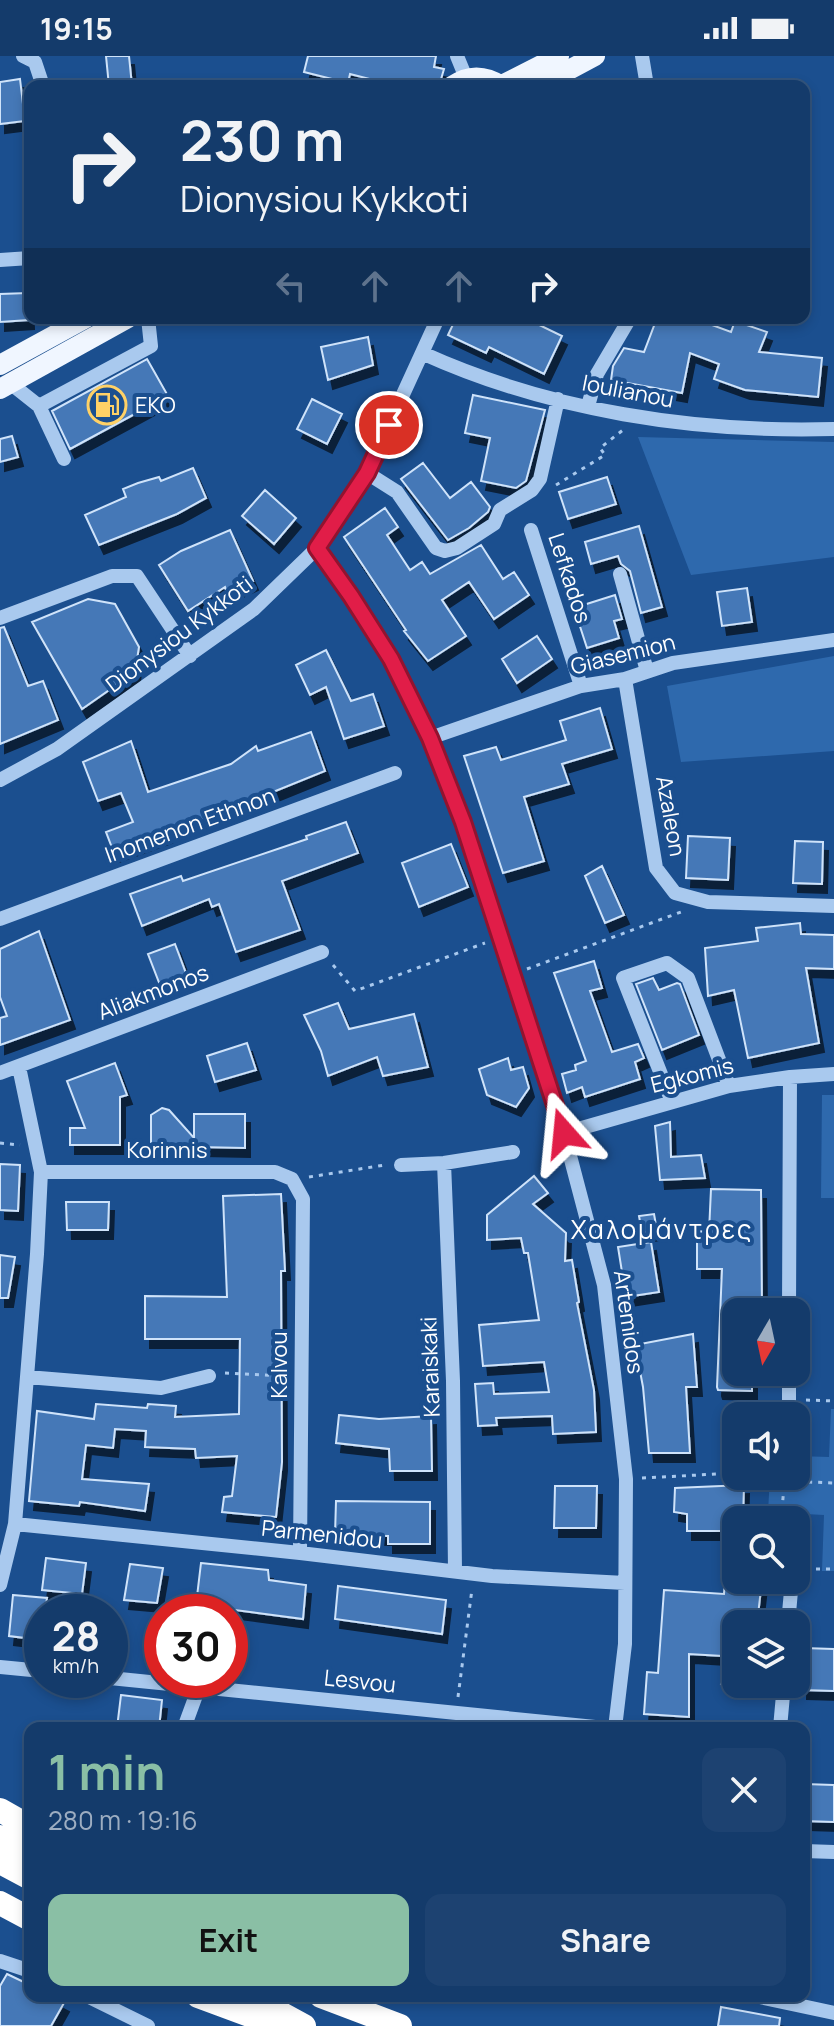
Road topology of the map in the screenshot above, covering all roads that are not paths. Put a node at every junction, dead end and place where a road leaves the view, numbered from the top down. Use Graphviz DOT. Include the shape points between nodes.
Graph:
graph roads {
  1 [pos="23,56"];
  2 [pos="457,56"];
  3 [pos="559,56"];
  4 [pos="595,56"];
  5 [pos="642,56"];
  6 [pos="41,80"];
  7 [pos="459,80"];
  8 [pos="513,80"];
  9 [pos="550,80"];
  10 [pos="646,80"];
  11 [pos="24,258"];
  12 [pos="0,260"];
  13 [pos="78,324"];
  14 [pos="116,324"];
  15 [pos="149,324"];
  16 [pos="435,324"];
  17 [pos="626,324"];
  18 [pos="422,353"];
  19 [pos="3,379"];
  20 [pos="558,399"];
  21 [pos="39,406"];
  22 [pos="588,406"];
  23 [pos="834,429"];
  24 [pos="64,459"];
  25 [pos="367,473"];
  26 [pos="531,530"];
  27 [pos="317,548"];
  28 [pos="620,574"];
  29 [pos="0,618"];
  30 [pos="834,640"];
  31 [pos="190,656"];
  32 [pos="647,671"];
  33 [pos="625,679"];
  34 [pos="581,686"];
  35 [pos="430,738"];
  36 [pos="395,773"];
  37 [pos="0,780"];
  38 [pos="834,906"];
  39 [pos="0,919"];
  40 [pos="322,952"];
  41 [pos="19,1067"];
  42 [pos="0,1073"];
  43 [pos="834,1074"];
  44 [pos="790,1077"];
  45 [pos="729,1086"];
  46 [pos="672,1102"];
  47 [pos="564,1133"];
  48 [pos="513,1152"];
  49 [pos="444,1163"];
  50 [pos="398,1164"];
  51 [pos="41,1172"];
  52 [pos="292,1179"];
  53 [pos="789,1298"];
  54 [pos="209,1376"];
  55 [pos="27,1377"];
  56 [pos="15,1524"];
  57 [pos="300,1553"];
  58 [pos="455,1571"];
  59 [pos="625,1583"];
  60 [pos="0,1585"];
  61 [pos="0,1667"];
  62 [pos="24,1669"];
  63 [pos="248,1692"];
  64 [pos="195,1698"];
  65 [pos="783,1698"];
  66 [pos="186,1722"];
  67 [pos="545,1722"];
  68 [pos="616,1722"];
  69 [pos="781,1722"];
  70 [pos="0,1810"];
  71 [pos="24,1824"];
  72 [pos="0,1837"];
  73 [pos="24,1851"];
  74 [pos="810,1851"];
  75 [pos="834,1852"];
  76 [pos="0,1862"];
  77 [pos="24,1875"];
  78 [pos="0,1903"];
  79 [pos="24,1916"];
  80 [pos="0,1961"];
  81 [pos="24,1969"];
  82 [pos="99,2002"];
  83 [pos="214,2002"];
  84 [pos="260,2002"];
  85 [pos="338,2002"];
  86 [pos="783,2002"];
  87 [pos="834,2013"];
  88 [pos="148,2026"];
  89 [pos="279,2026"];
  90 [pos="304,2026"];
  91 [pos="400,2026"];
  1 -- 6 [label="street" via="35,62"];
  2 -- 7 [label="street"];
  3 -- 8 [label="main road"];
  4 -- 9 [label="main road"];
  5 -- 10 [label="street"];
  11 -- 12 [label="street"];
  13 -- 19 [label="main road"];
  14 -- 19 [label="main road"];
  15 -- 21 [label="street" via="151,346"];
  16 -- 18 [label="street, Dionysiou Kykkoti"];
  17 -- 22 [label="street" via="597,374"];
  18 -- 20 [label="street, Ioulianou"];
  18 -- 25 [label="street, Dionysiou Kykkoti"];
  19 -- 21 [label="street"];
  20 -- 22 [label="street, Ioulianou"];
  20 -- 25 [label="street" via="540,479 500,510 494,524 457,548 436,548 397,492"];
  21 -- 24 [label="street"];
  22 -- 23 [label="street, Ioulianou" via="674,423"];
  25 -- 27 [label="street, Dionysiou Kykkoti"];
  26 -- 34 [label="street, Lefkados"];
  27 -- 31 [label="street, Dionysiou Kykkoti" via="254,609"];
  27 -- 35 [label="street, Artemidos" via="391,659"];
  28 -- 32 [label="street"];
  29 -- 31 [label="street" via="112,576 137,576"];
  30 -- 32 [label="street, Giasemion"];
  31 -- 37 [label="street, Dionysiou Kykkoti" via="57,749"];
  32 -- 33 [label="street, Giasemion"];
  33 -- 34 [label="street, Giasemion"];
  33 -- 38 [label="street, Azaleon" via="656,868 675,893 708,902"];
  34 -- 35 [label="street, Giasemion"];
  35 -- 47 [label="street, Artemidos" via="463,822"];
  36 -- 39 [label="street, Inomenon Ethnon"];
  40 -- 41 [label="street, Aliakmonos"];
  41 -- 42 [label="street, Aliakmonos"];
  41 -- 51 [label="street"];
  43 -- 44 [label="street, Egkomis"];
  44 -- 45 [label="street, Egkomis"];
  44 -- 53 [label="street"];
  45 -- 46 [label="street, Egkomis"];
  45 -- 46 [label="street" via="688,978 667,963 623,978"];
  46 -- 47 [label="street, Egkomis"];
  47 -- 59 [label="street, Artemidos" via="604,1285 626,1479"];
  48 -- 49 [label="street"];
  49 -- 50 [label="street"];
  49 -- 58 [label="street, Karaiskaki"];
  51 -- 52 [label="street, Korinnis" via="275,1172"];
  51 -- 55 [label="street"];
  52 -- 57 [label="street, Kalvou" via="303,1199"];
  54 -- 55 [label="street" via="161,1388"];
  55 -- 56 [label="street"];
  56 -- 57 [label="street, Parmenidou"];
  56 -- 60 [label="street"];
  57 -- 58 [label="street, Parmenidou"];
  58 -- 59 [label="street, Parmenidou"];
  59 -- 68 [label="street, Artemidos" via="625,1644"];
  61 -- 62 [label="street"];
  63 -- 67 [label="street, Lesvou"];
  64 -- 66 [label="street"];
  65 -- 69 [label="street"];
  70 -- 71 [label="highway"];
  72 -- 73 [label="highway"];
  74 -- 75 [label="street"];
  76 -- 77 [label="highway"];
  78 -- 79 [label="highway"];
  80 -- 81 [label="street"];
  82 -- 88 [label="street"];
  83 -- 89 [label="highway"];
  84 -- 90 [label="highway"];
  85 -- 91 [label="highway"];
  86 -- 87 [label="street"];
}
